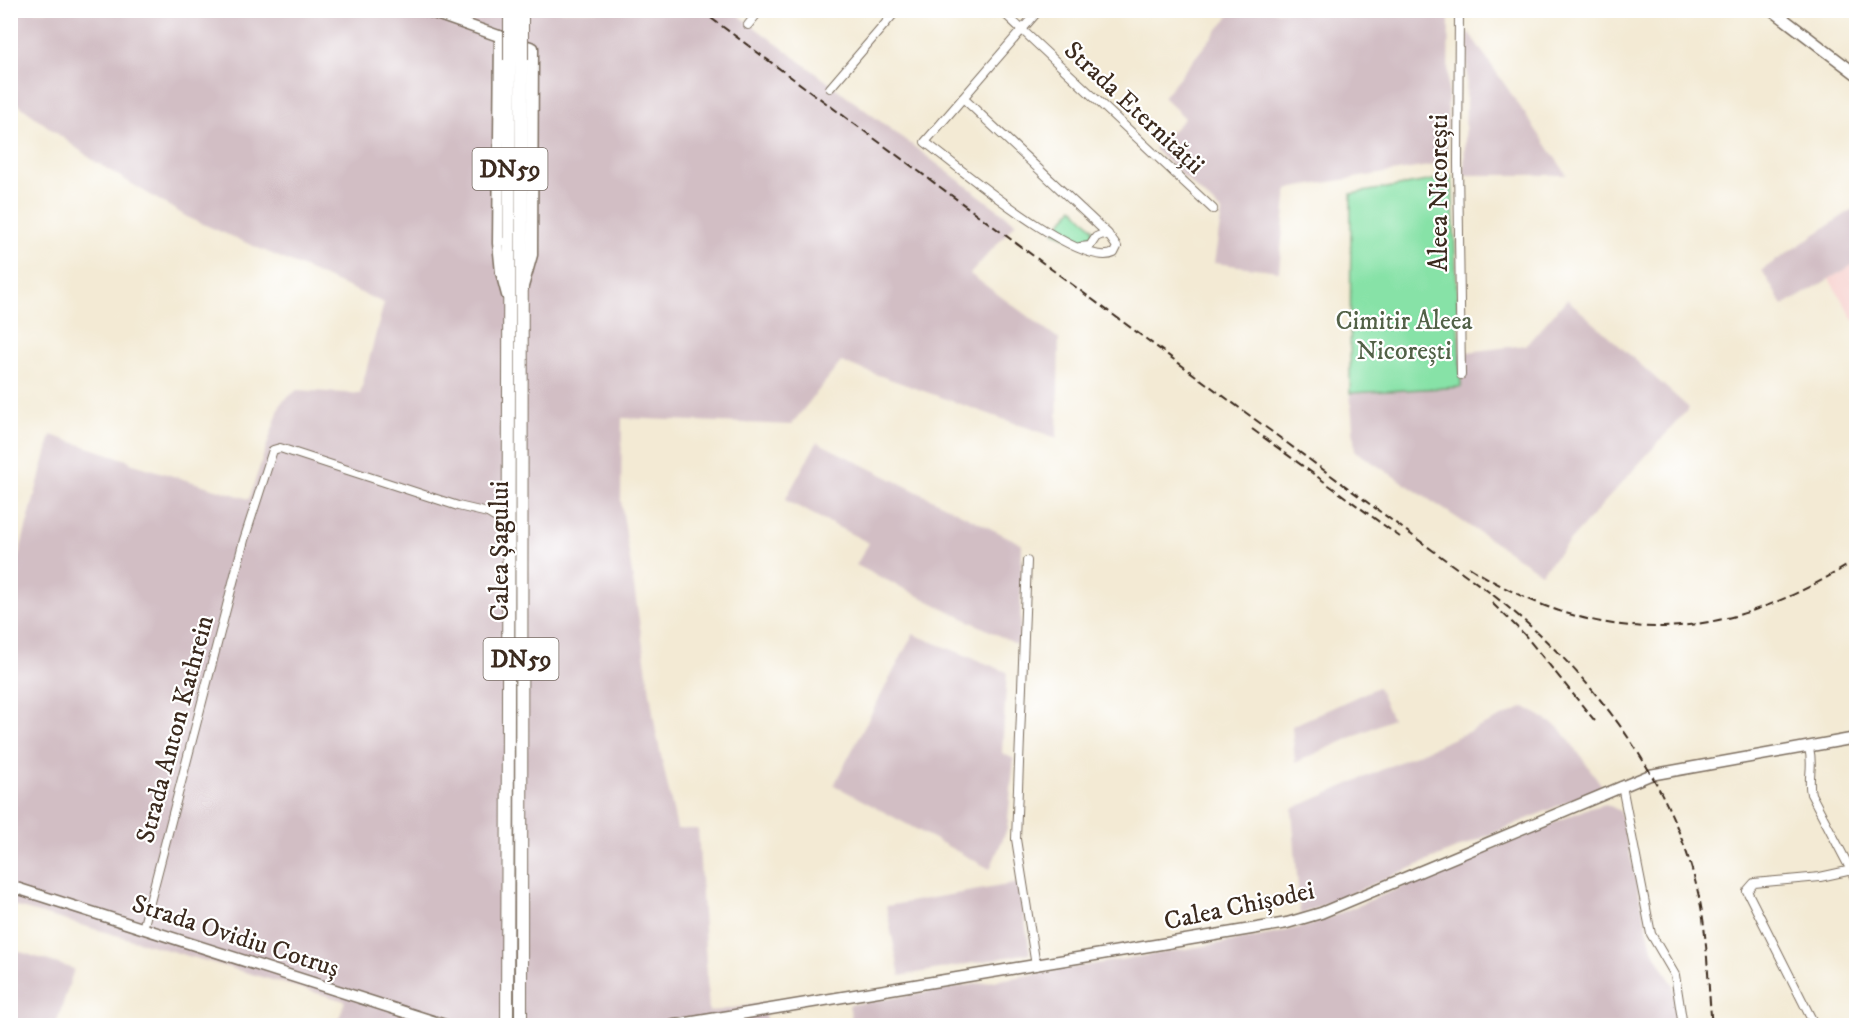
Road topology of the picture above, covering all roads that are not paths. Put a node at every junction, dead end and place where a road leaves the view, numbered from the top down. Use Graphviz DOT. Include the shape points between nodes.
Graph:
graph roads {
  1 [pos="425,10"];
  2 [pos="510,10"];
  3 [pos="522,10"];
  4 [pos="760,10"];
  5 [pos="897,10"];
  6 [pos="1001,10"];
  7 [pos="1039,10"];
  8 [pos="1459,10"];
  9 [pos="1772,10"];
  10 [pos="748,25"];
  11 [pos="1022,29"];
  12 [pos="500,36"];
  13 [pos="516,60"];
  14 [pos="1857,74"];
  15 [pos="830,88"];
  16 [pos="963,98"];
  17 [pos="1214,209"];
  18 [pos="1097,225"];
  19 [pos="1109,236"];
  20 [pos="1094,239"];
  21 [pos="1080,247"];
  22 [pos="1099,253"];
  23 [pos="521,293"];
  24 [pos="510,303"];
  25 [pos="1461,375"];
  26 [pos="509,504"];
  27 [pos="488,513"];
  28 [pos="509,526"];
  29 [pos="1027,561"];
  30 [pos="1857,738"];
  31 [pos="1809,747"];
  32 [pos="1622,786"];
  33 [pos="1852,870"];
  34 [pos="1857,880"];
  35 [pos="10,886"];
  36 [pos="143,928"];
  37 [pos="1036,966"];
  38 [pos="448,1026"];
  39 [pos="507,1026"];
  40 [pos="521,1026"];
  41 [pos="669,1026"];
  42 [pos="1683,1026"];
  43 [pos="1815,1026"];
  1 -- 12 [label="main road"];
  2 -- 13 [label="main road, Calea Șagului / DN59, bridge"];
  3 -- 13 [label="main road, Calea Șagului / DN59, bridge"];
  4 -- 10 [label="street"];
  5 -- 15 [label="street"];
  6 -- 11 [label="street, Strada Eternității"];
  7 -- 11 [label="street"];
  8 -- 25 [label="street, Aleea Nicorești"];
  9 -- 14 [label="main road"];
  11 -- 16 [label="street"];
  11 -- 17 [label="street, Strada Eternității"];
  12 -- 23 [label="main road, Calea Șagului" via="533,48 532,255"];
  12 -- 24 [label="main road, Calea Șagului" via="498,243"];
  13 -- 23 [label="main road, Calea Șagului / DN59"];
  13 -- 24 [label="main road, Calea Șagului / DN59"];
  16 -- 18 [label="street"];
  16 -- 21 [label="street" via="926,142 1045,232"];
  18 -- 19 [label="street"];
  18 -- 20 [label="street" via="1099,230"];
  19 -- 20 [label="street" via="1101,234"];
  19 -- 22 [label="street" via="1116,243 1116,251 1110,255"];
  20 -- 21 [label="street" via="1089,247"];
  20 -- 22 [label="street" via="1094,248"];
  21 -- 22 [label="street"];
  23 -- 40 [label="main road, Calea Șagului / DN59"];
  24 -- 26 [label="main road, Calea Șagului / DN59"];
  26 -- 27 [label="street"];
  26 -- 28 [label="main road, Calea Șagului / DN59"];
  27 -- 28 [label="street"];
  27 -- 36 [label="street, Strada Anton Kathrein" via="276,448 244,540"];
  28 -- 39 [label="main road, Calea Șagului / DN59"];
  29 -- 37 [label="street" via="1016,839"];
  30 -- 31 [label="main road, Calea Chișodei"];
  31 -- 32 [label="main road, Calea Chișodei" via="1666,771"];
  31 -- 33 [label="street" via="1811,794"];
  32 -- 37 [label="main road, Calea Chișodei" via="1305,918"];
  32 -- 42 [label="street" via="1651,934 1675,975"];
  33 -- 34 [label="street"];
  33 -- 43 [label="street" via="1754,884 1747,891"];
  35 -- 36 [label="main road, Strada Ovidiu Cotruș"];
  36 -- 38 [label="main road, Strada Ovidiu Cotruș"];
  37 -- 41 [label="main road, Calea Chișodei"];
}
